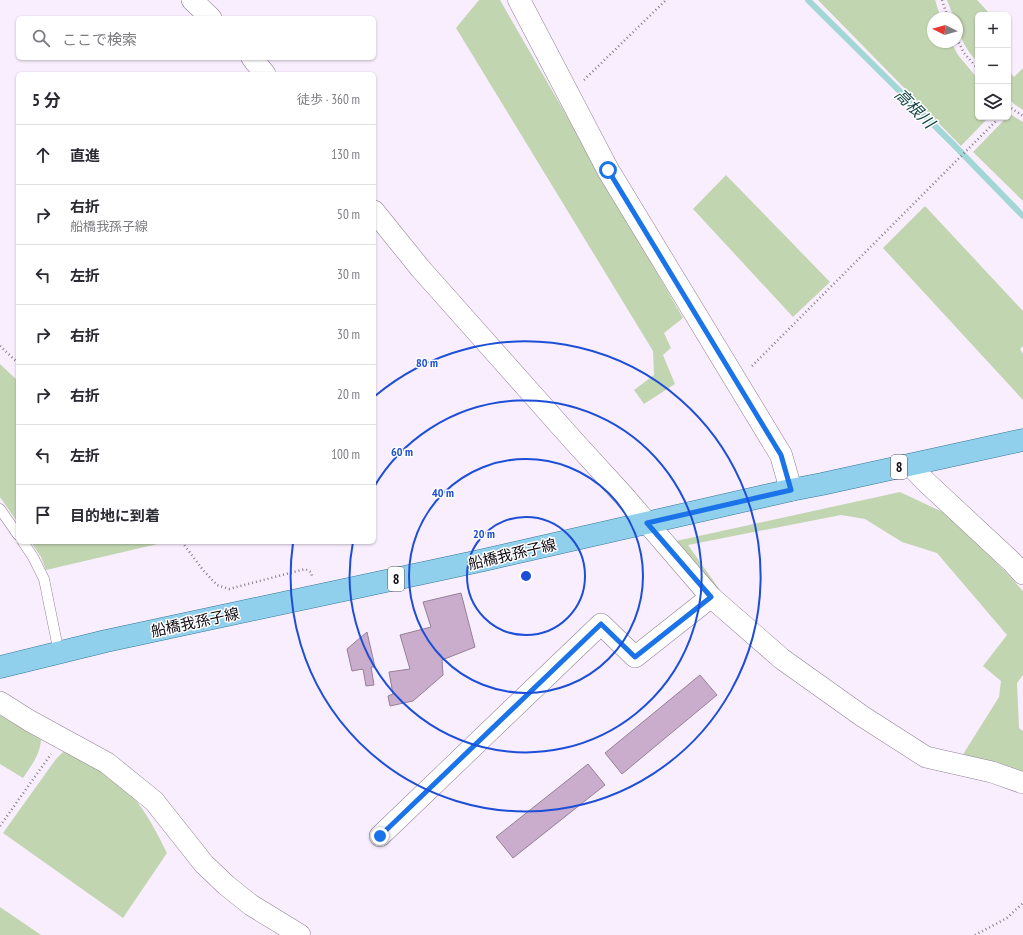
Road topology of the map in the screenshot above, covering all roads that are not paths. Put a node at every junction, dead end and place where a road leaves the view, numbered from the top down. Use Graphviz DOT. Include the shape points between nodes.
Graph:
graph roads {
  1 [pos="192,0"];
  2 [pos="519,0"];
  3 [pos="209,16"];
  4 [pos="254,60"];
  5 [pos="263,72"];
  6 [pos="376,213"];
  7 [pos="1023,440"];
  8 [pos="910,465"];
  9 [pos="791,490"];
  10 [pos="0,509"];
  11 [pos="647,523"];
  12 [pos="16,532"];
  13 [pos="24,544"];
  14 [pos="1023,574"];
  15 [pos="711,597"];
  16 [pos="59,652"];
  17 [pos="0,667"];
  18 [pos="0,702"];
  19 [pos="1023,783"];
  20 [pos="380,836"];
  21 [pos="300,935"];
  1 -- 3 [label="street"];
  2 -- 9 [label="street" via="608,170 781,455"];
  4 -- 5 [label="street"];
  6 -- 11 [label="street" via="420,268"];
  7 -- 8 [label="main road, 船橋我孫子線 / 8"];
  8 -- 9 [label="main road, 船橋我孫子線 / 8"];
  8 -- 14 [label="street"];
  9 -- 11 [label="main road, 船橋我孫子線 / 8"];
  10 -- 12 [label="lane"];
  11 -- 15 [label="street"];
  11 -- 16 [label="main road, 船橋我孫子線 / 8"];
  13 -- 16 [label="lane" via="44,579"];
  15 -- 19 [label="street" via="782,658 862,716 926,757 992,772"];
  15 -- 20 [label="street" via="635,657 601,624"];
  16 -- 17 [label="main road, 船橋我孫子線 / 8"];
  18 -- 21 [label="street" via="107,763 154,801 204,864 226,885 251,905"];
}
